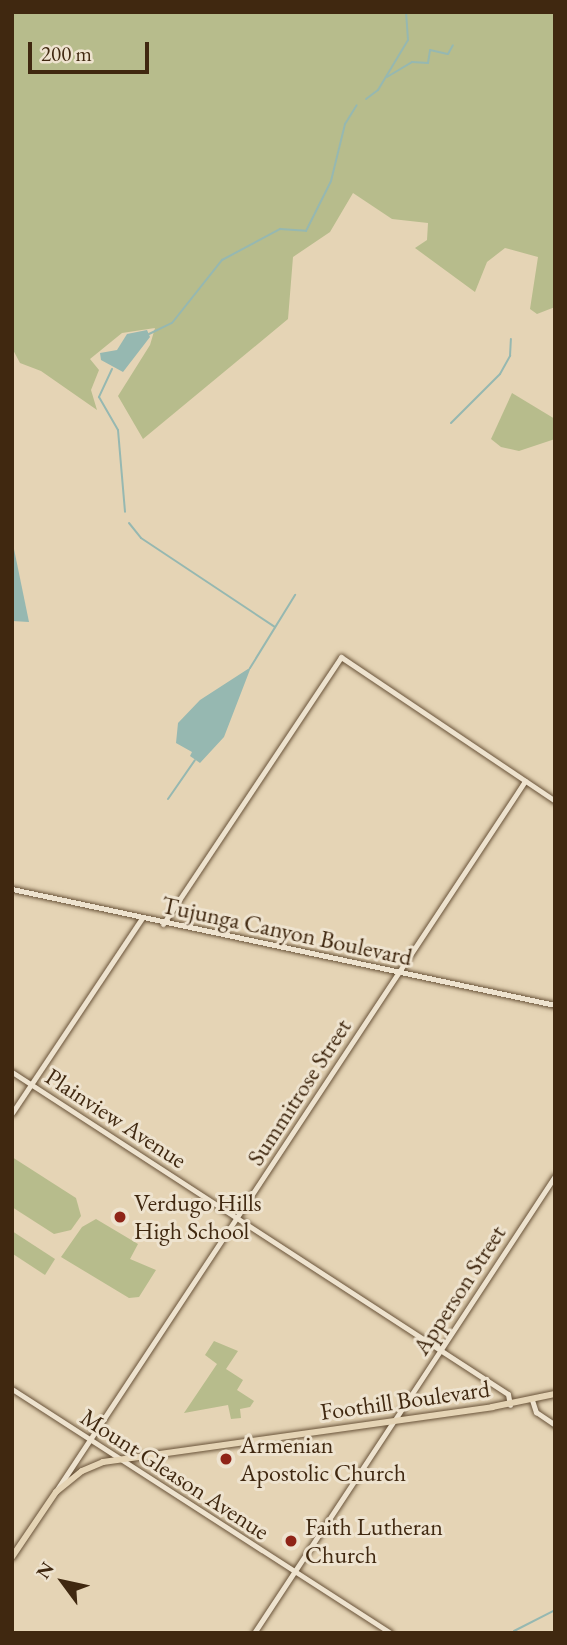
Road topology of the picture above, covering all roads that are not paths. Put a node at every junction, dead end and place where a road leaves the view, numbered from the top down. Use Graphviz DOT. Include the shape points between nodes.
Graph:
graph roads {
  1 [pos="525,781"];
  2 [pos="555,801"];
  3 [pos="12,889"];
  4 [pos="142,918"];
  5 [pos="163,924"];
  6 [pos="398,973"];
  7 [pos="555,1005"];
  8 [pos="12,1072"];
  9 [pos="32,1084"];
  10 [pos="12,1113"];
  11 [pos="555,1176"];
  12 [pos="236,1217"];
  13 [pos="440,1350"];
  14 [pos="12,1390"];
  15 [pos="555,1394"];
  16 [pos="532,1400"];
  17 [pos="510,1405"];
  18 [pos="394,1421"];
  19 [pos="555,1424"];
  20 [pos="90,1440"];
  21 [pos="119,1459"];
  22 [pos="55,1492"];
  23 [pos="12,1557"];
  24 [pos="294,1570"];
  25 [pos="254,1633"];
  26 [pos="390,1633"];
  1 -- 2 [label="street"];
  1 -- 5 [label="street" via="341,657"];
  1 -- 6 [label="street, Summitrose Street"];
  3 -- 4 [label="street, Tujunga Canyon Boulevard"];
  4 -- 5 [label="street, Tujunga Canyon Boulevard"];
  4 -- 9 [label="street"];
  5 -- 6 [label="street, Tujunga Canyon Boulevard"];
  6 -- 7 [label="street, Tujunga Canyon Boulevard"];
  6 -- 12 [label="street, Summitrose Street"];
  8 -- 9 [label="street, Plainview Avenue"];
  9 -- 10 [label="street"];
  9 -- 12 [label="street, Plainview Avenue"];
  11 -- 13 [label="street, Apperson Street"];
  12 -- 13 [label="street, Plainview Avenue"];
  12 -- 20 [label="street, Summitrose Street"];
  13 -- 17 [label="street, Plainview Avenue" via="508,1394"];
  13 -- 18 [label="street, Apperson Street"];
  14 -- 20 [label="street, Mount Gleason Avenue"];
  15 -- 16 [label="main road, Foothill Boulevard"];
  16 -- 17 [label="main road, Foothill Boulevard"];
  16 -- 19 [label="street" via="536,1412"];
  17 -- 18 [label="main road, Foothill Boulevard"];
  18 -- 21 [label="main road, Foothill Boulevard"];
  18 -- 24 [label="street, Apperson Street"];
  20 -- 21 [label="street, Mount Gleason Avenue"];
  20 -- 22 [label="street, Summitrose Street"];
  21 -- 22 [label="main road, Foothill Boulevard" via="82,1471"];
  21 -- 24 [label="street, Mount Gleason Avenue"];
  22 -- 23 [label="main road, Foothill Boulevard"];
  24 -- 25 [label="street, Apperson Street"];
  24 -- 26 [label="street, Mount Gleason Avenue"];
}
